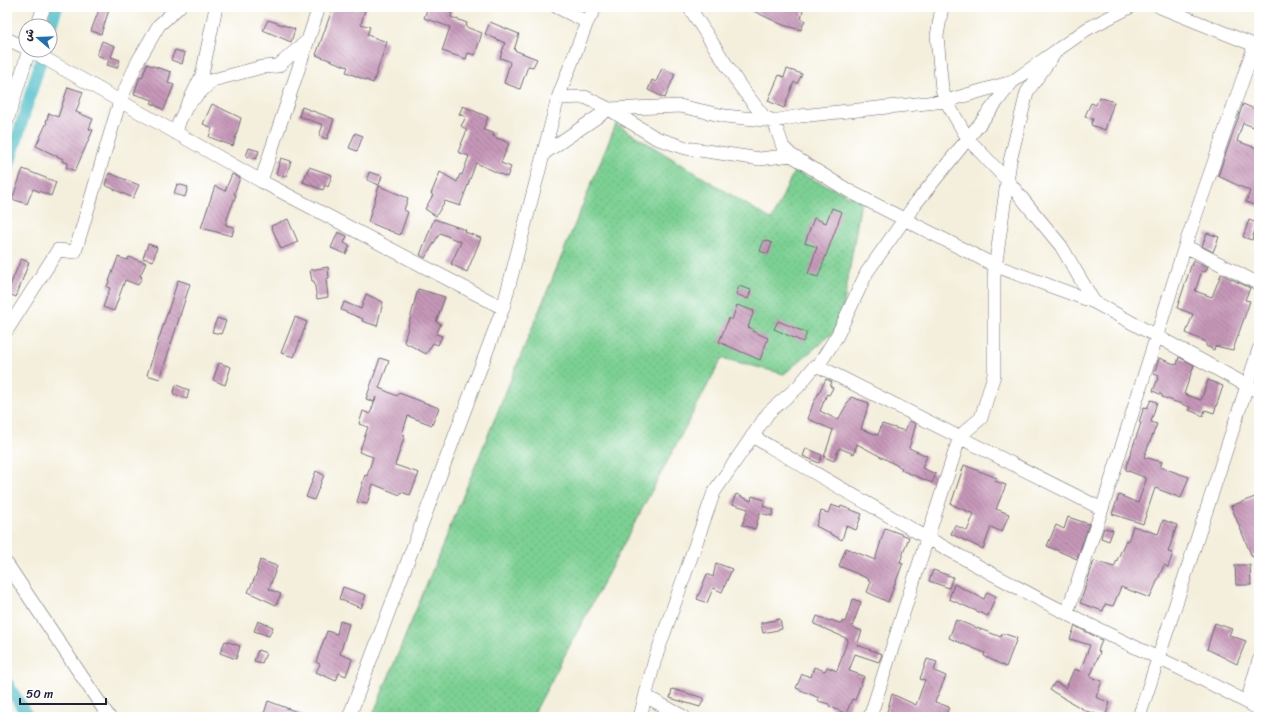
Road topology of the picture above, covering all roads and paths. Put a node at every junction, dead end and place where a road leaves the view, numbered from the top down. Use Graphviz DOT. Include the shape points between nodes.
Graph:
graph roads {
  1 [pos="44,7"];
  2 [pos="179,7"];
  3 [pos="216,7"];
  4 [pos="319,7"];
  5 [pos="558,7"];
  6 [pos="596,7"];
  7 [pos="689,7"];
  8 [pos="942,7"];
  9 [pos="1130,7"];
  10 [pos="1160,7"];
  11 [pos="40,18"];
  12 [pos="587,22"];
  13 [pos="7,39"];
  14 [pos="308,39"];
  15 [pos="18,44"];
  16 [pos="1257,45"];
  17 [pos="1058,50"];
  18 [pos="27,58"];
  19 [pos="44,58"];
  20 [pos="1012,82"];
  21 [pos="11,97"];
  22 [pos="558,98"];
  23 [pos="120,101"];
  24 [pos="946,101"];
  25 [pos="187,104"];
  26 [pos="609,109"];
  27 [pos="7,121"];
  28 [pos="774,121"];
  29 [pos="176,133"];
  30 [pos="968,139"];
  31 [pos="543,154"];
  32 [pos="791,155"];
  33 [pos="1007,180"];
  34 [pos="261,181"];
  35 [pos="904,219"];
  36 [pos="1185,246"];
  37 [pos="996,266"];
  38 [pos="1259,284"];
  39 [pos="1094,302"];
  40 [pos="503,308"];
  41 [pos="7,330"];
  42 [pos="1157,337"];
  43 [pos="1259,349"];
  44 [pos="818,366"];
  45 [pos="1247,386"];
  46 [pos="1259,392"];
  47 [pos="752,436"];
  48 [pos="960,436"];
  49 [pos="1102,509"];
  50 [pos="926,538"];
  51 [pos="7,564"];
  52 [pos="1067,613"];
  53 [pos="1158,657"];
  54 [pos="1259,660"];
  55 [pos="647,697"];
  56 [pos="1246,702"];
  57 [pos="1259,709"];
  58 [pos="109,717"];
  59 [pos="349,717"];
  60 [pos="640,717"];
  61 [pos="684,717"];
  62 [pos="870,717"];
  63 [pos="1139,717"];
  1 -- 11 [label="street"];
  2 -- 23 [label="street" via="159,25 138,61"];
  3 -- 25 [label="street" via="202,75"];
  4 -- 14 [label="street"];
  5 -- 12 [label="street"];
  6 -- 12 [label="street"];
  7 -- 28 [label="street" via="740,86 764,117"];
  8 -- 24 [label="street" via="937,36 942,89"];
  9 -- 17 [label="street" via="1087,29"];
  10 -- 16 [label="street"];
  12 -- 22 [label="street"];
  13 -- 15 [label="street"];
  14 -- 25 [label="street" via="278,66 262,67 213,80"];
  14 -- 34 [label="street"];
  16 -- 36 [label="street"];
  17 -- 20 [label="street"];
  17 -- 33 [label="street" via="1027,92"];
  18 -- 21 [label="street"];
  19 -- 23 [label="street"];
  20 -- 24 [label="street"];
  20 -- 30 [label="street"];
  21 -- 27 [label="street"];
  22 -- 26 [label="street" via="585,97"];
  22 -- 31 [label="street"];
  23 -- 29 [label="street"];
  23 -- 41 [label="street" via="75,252 58,250"];
  24 -- 28 [label="street"];
  24 -- 30 [label="street"];
  25 -- 29 [label="street"];
  26 -- 28 [label="street" via="680,106 725,116"];
  26 -- 31 [label="street"];
  26 -- 32 [label="street" via="656,138 686,148 760,159"];
  28 -- 32 [label="street" via="783,147"];
  29 -- 34 [label="street"];
  30 -- 33 [label="street"];
  30 -- 35 [label="street"];
  31 -- 40 [label="street"];
  32 -- 35 [label="street" via="849,191"];
  33 -- 37 [label="street"];
  33 -- 39 [label="street" via="1061,246"];
  34 -- 40 [label="street"];
  35 -- 37 [label="street"];
  35 -- 44 [label="street" via="867,272 837,336"];
  36 -- 38 [label="street"];
  36 -- 42 [label="street"];
  37 -- 39 [label="street"];
  37 -- 48 [label="street" via="994,375 981,418"];
  39 -- 42 [label="street"];
  40 -- 59 [label="street"];
  42 -- 45 [label="street"];
  42 -- 49 [label="street"];
  43 -- 45 [label="street"];
  44 -- 47 [label="street" via="811,369 798,387 769,412"];
  44 -- 48 [label="street"];
  45 -- 46 [label="street"];
  45 -- 53 [label="street"];
  47 -- 50 [label="street"];
  47 -- 55 [label="street" via="714,492 655,659"];
  48 -- 49 [label="street"];
  48 -- 50 [label="street"];
  49 -- 52 [label="street"];
  50 -- 52 [label="street"];
  50 -- 62 [label="street"];
  51 -- 58 [label="street"];
  52 -- 53 [label="street"];
  53 -- 56 [label="street"];
  53 -- 63 [label="street"];
  54 -- 56 [label="street"];
  55 -- 60 [label="street"];
  55 -- 61 [label="street"];
  56 -- 57 [label="street"];
}
